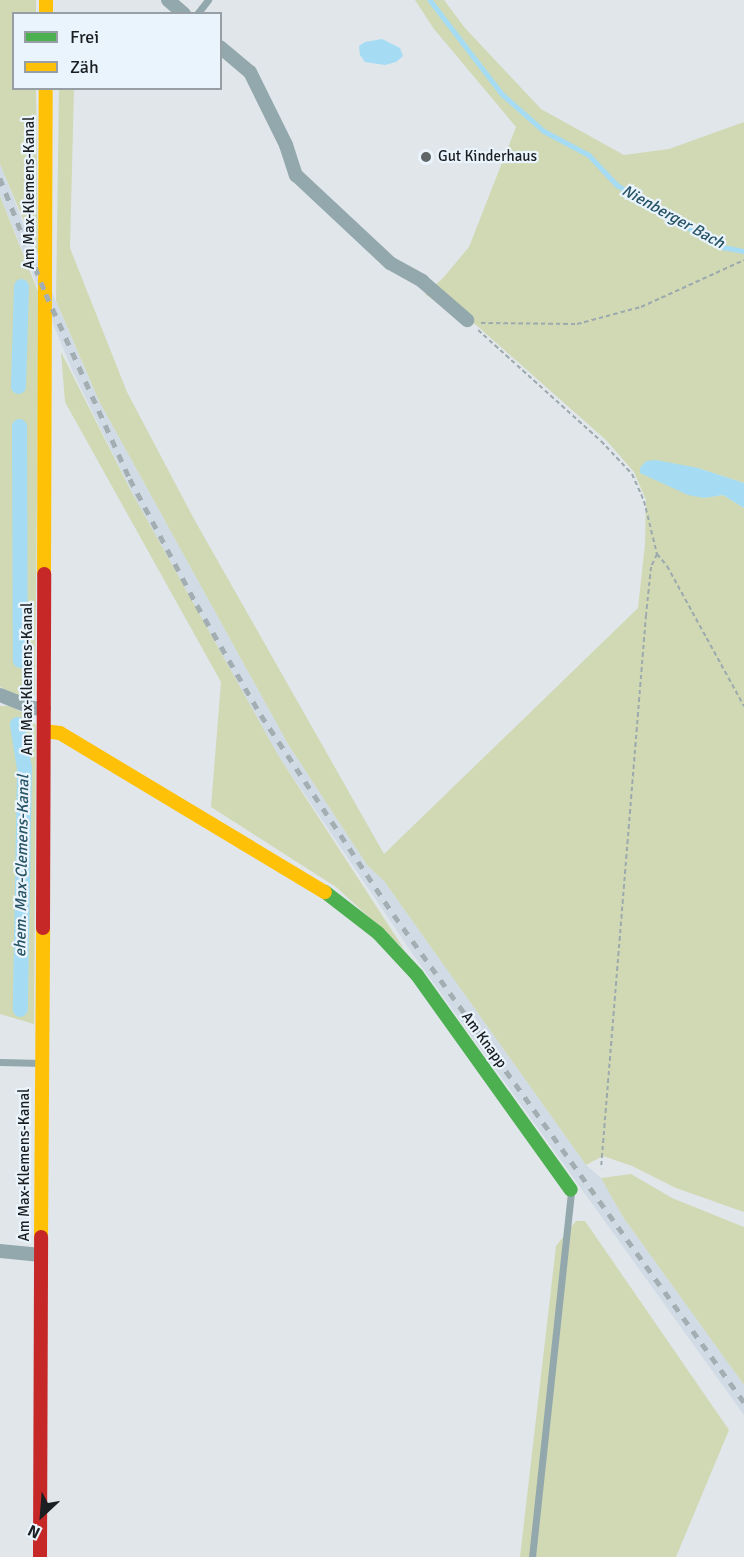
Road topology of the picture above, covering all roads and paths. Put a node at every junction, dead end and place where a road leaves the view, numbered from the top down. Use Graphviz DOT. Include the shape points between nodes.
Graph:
graph roads {
  1 [pos="168,0"];
  2 [pos="208,0"];
  3 [pos="182,12"];
  4 [pos="199,12"];
  5 [pos="222,49"];
  6 [pos="46,90"];
  7 [pos="743,261"];
  8 [pos="467,320"];
  9 [pos="657,554"];
  10 [pos="0,695"];
  11 [pos="744,706"];
  12 [pos="44,709"];
  13 [pos="44,731"];
  14 [pos="4,1062"];
  15 [pos="38,1063"];
  16 [pos="601,1167"];
  17 [pos="571,1190"];
  18 [pos="0,1251"];
  19 [pos="41,1255"];
  20 [pos="40,1557"];
  21 [pos="532,1557"];
  1 -- 3 [label="street"];
  2 -- 4 [label="lane"];
  5 -- 8 [label="street" via="250,72 286,145 296,175 390,263 422,281"];
  6 -- 12 [label="main road, Am Max-Klemens-Kanal"];
  7 -- 8 [label="path" via="641,307 577,324"];
  8 -- 9 [label="path" via="632,474 644,501"];
  9 -- 11 [label="path"];
  9 -- 16 [label="path" via="651,567 646,615"];
  10 -- 12 [label="street"];
  12 -- 13 [label="main road, Am Max-Klemens-Kanal"];
  13 -- 15 [label="main road, Am Max-Klemens-Kanal"];
  13 -- 17 [label="main road, Am Knapp" via="60,732 262,854 324,892 378,933 417,975"];
  14 -- 15 [label="lane"];
  15 -- 19 [label="main road, Am Max-Klemens-Kanal"];
  17 -- 21 [label="lane, Am Knapp"];
  18 -- 19 [label="street"];
  19 -- 20 [label="main road, Am Max-Klemens-Kanal"];
}
